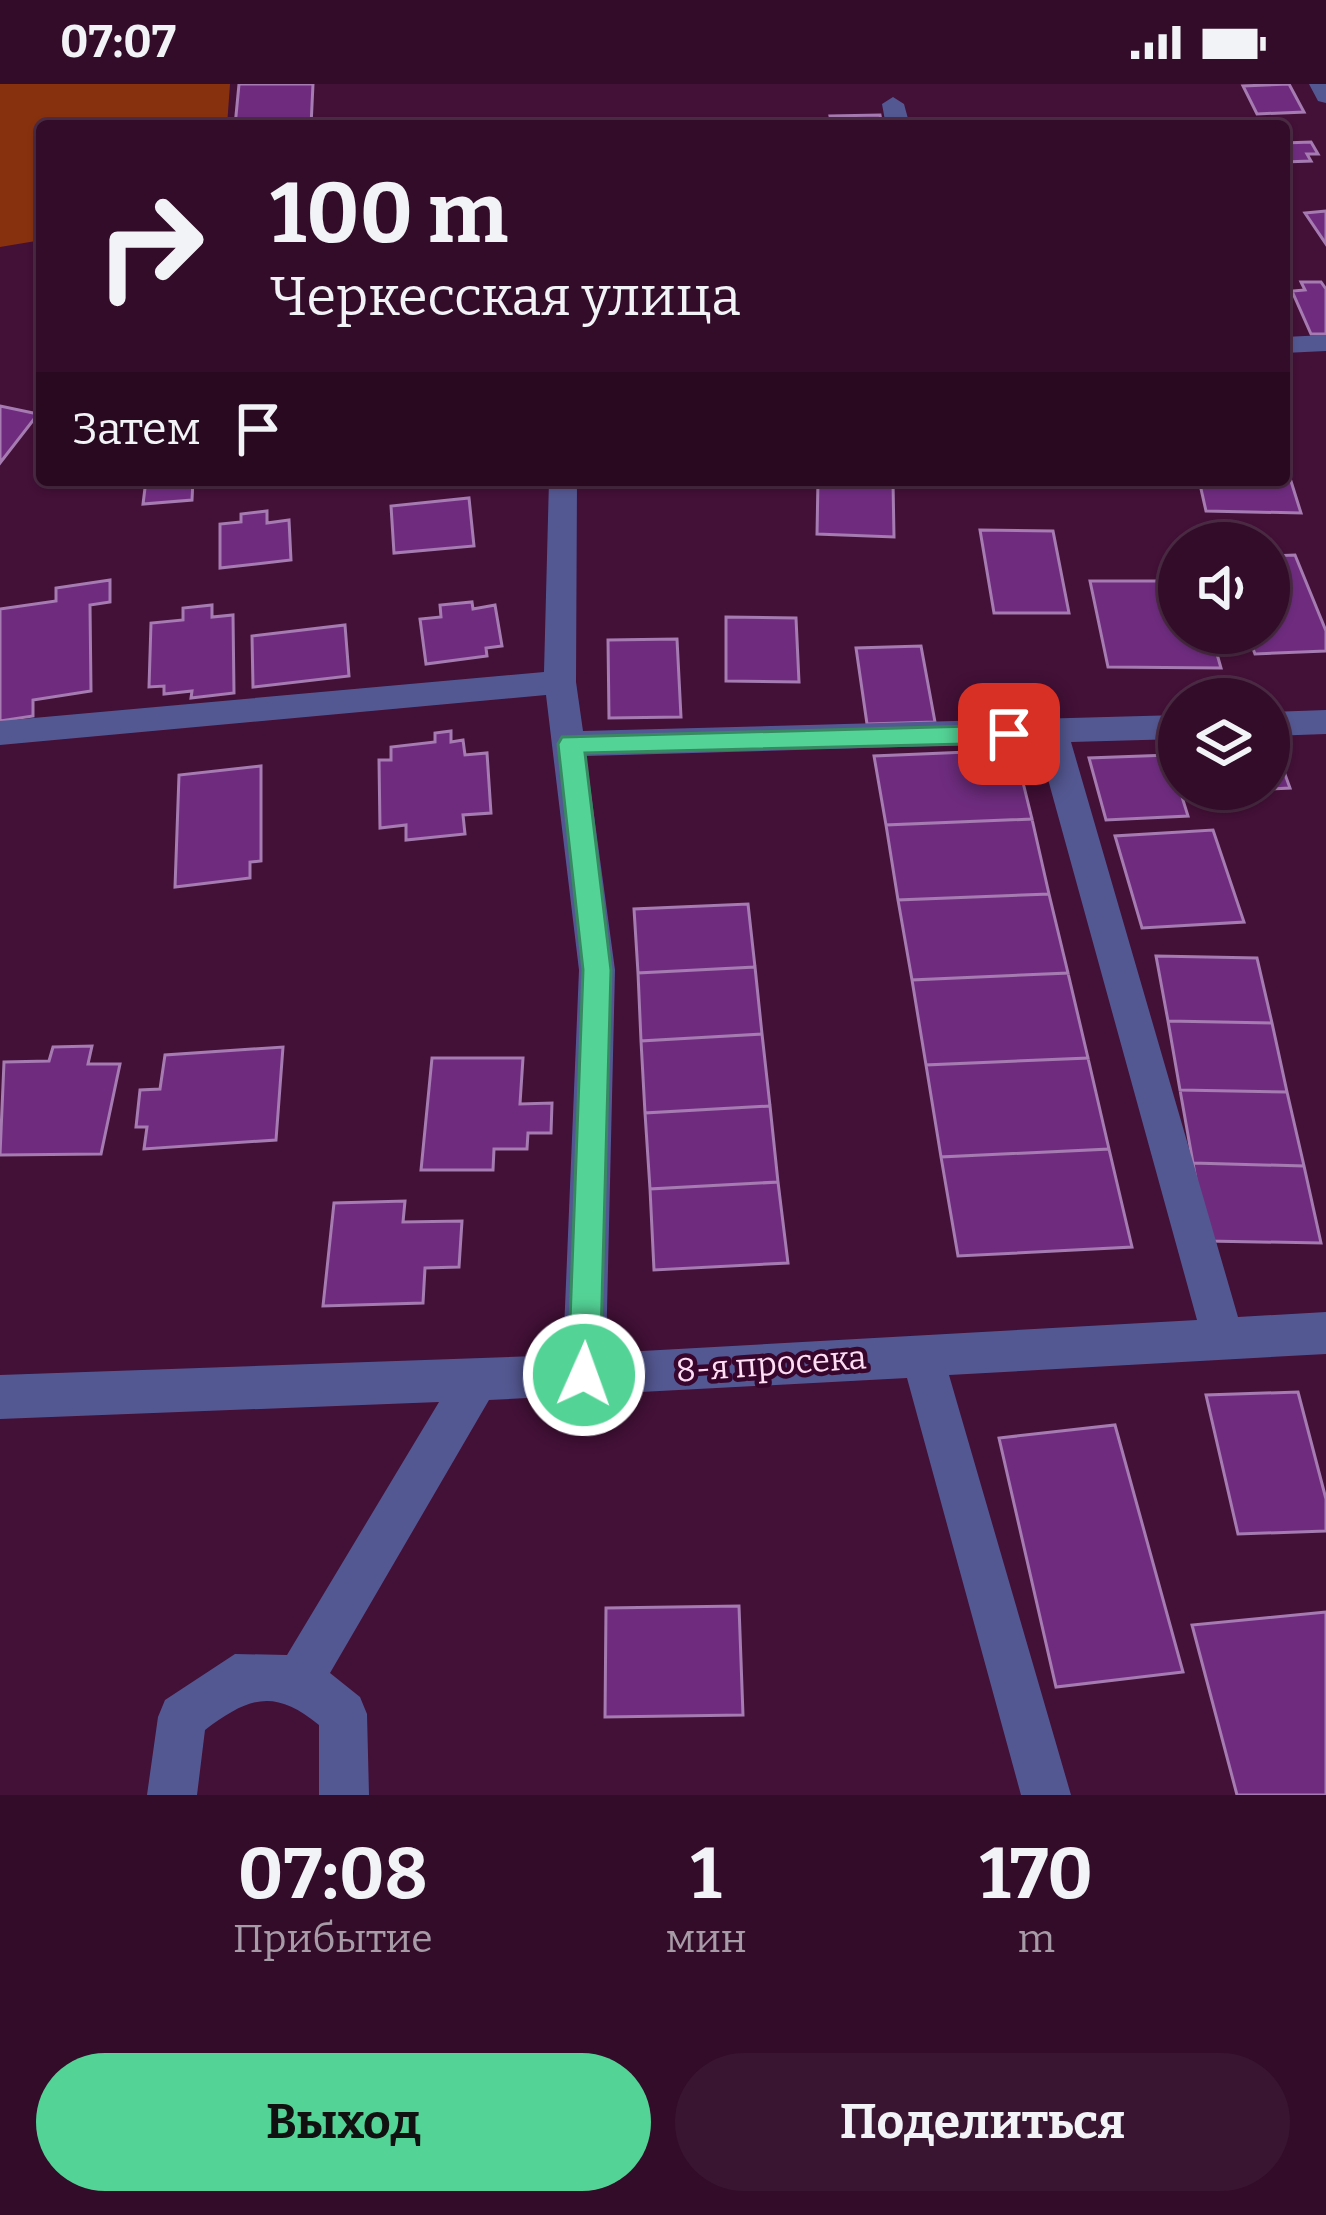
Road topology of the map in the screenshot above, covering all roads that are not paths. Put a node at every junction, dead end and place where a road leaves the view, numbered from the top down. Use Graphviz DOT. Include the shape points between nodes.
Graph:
graph roads {
  1 [pos="1320,84"];
  2 [pos="1326,96"];
  3 [pos="1326,344"];
  4 [pos="1290,345"];
  5 [pos="562,486"];
  6 [pos="560,682"];
  7 [pos="1326,722"];
  8 [pos="1290,723"];
  9 [pos="1158,728"];
  10 [pos="0,733"];
  11 [pos="1052,733"];
  12 [pos="571,744"];
  13 [pos="1326,1333"];
  14 [pos="1222,1336"];
  15 [pos="921,1353"];
  16 [pos="584,1375"];
  17 [pos="477,1379"];
  18 [pos="0,1397"];
  19 [pos="300,1679"];
  20 [pos="172,1795"];
  21 [pos="344,1795"];
  22 [pos="1046,1795"];
  1 -- 2 [label="street"];
  3 -- 4 [label="street"];
  5 -- 6 [label="street"];
  6 -- 10 [label="street"];
  6 -- 12 [label="street"];
  7 -- 8 [label="street"];
  9 -- 11 [label="street"];
  11 -- 12 [label="street"];
  11 -- 14 [label="street"];
  12 -- 16 [label="street" via="597,970"];
  13 -- 14 [label="street, 8-я просека"];
  14 -- 15 [label="street, 8-я просека"];
  15 -- 16 [label="street, 8-я просека"];
  15 -- 22 [label="street"];
  16 -- 17 [label="street, 8-я просека"];
  17 -- 18 [label="street, 8-я просека"];
  17 -- 19 [label="street"];
  19 -- 20 [label="street" via="235,1678 182,1717"];
  19 -- 21 [label="street" via="343,1714"];
}
